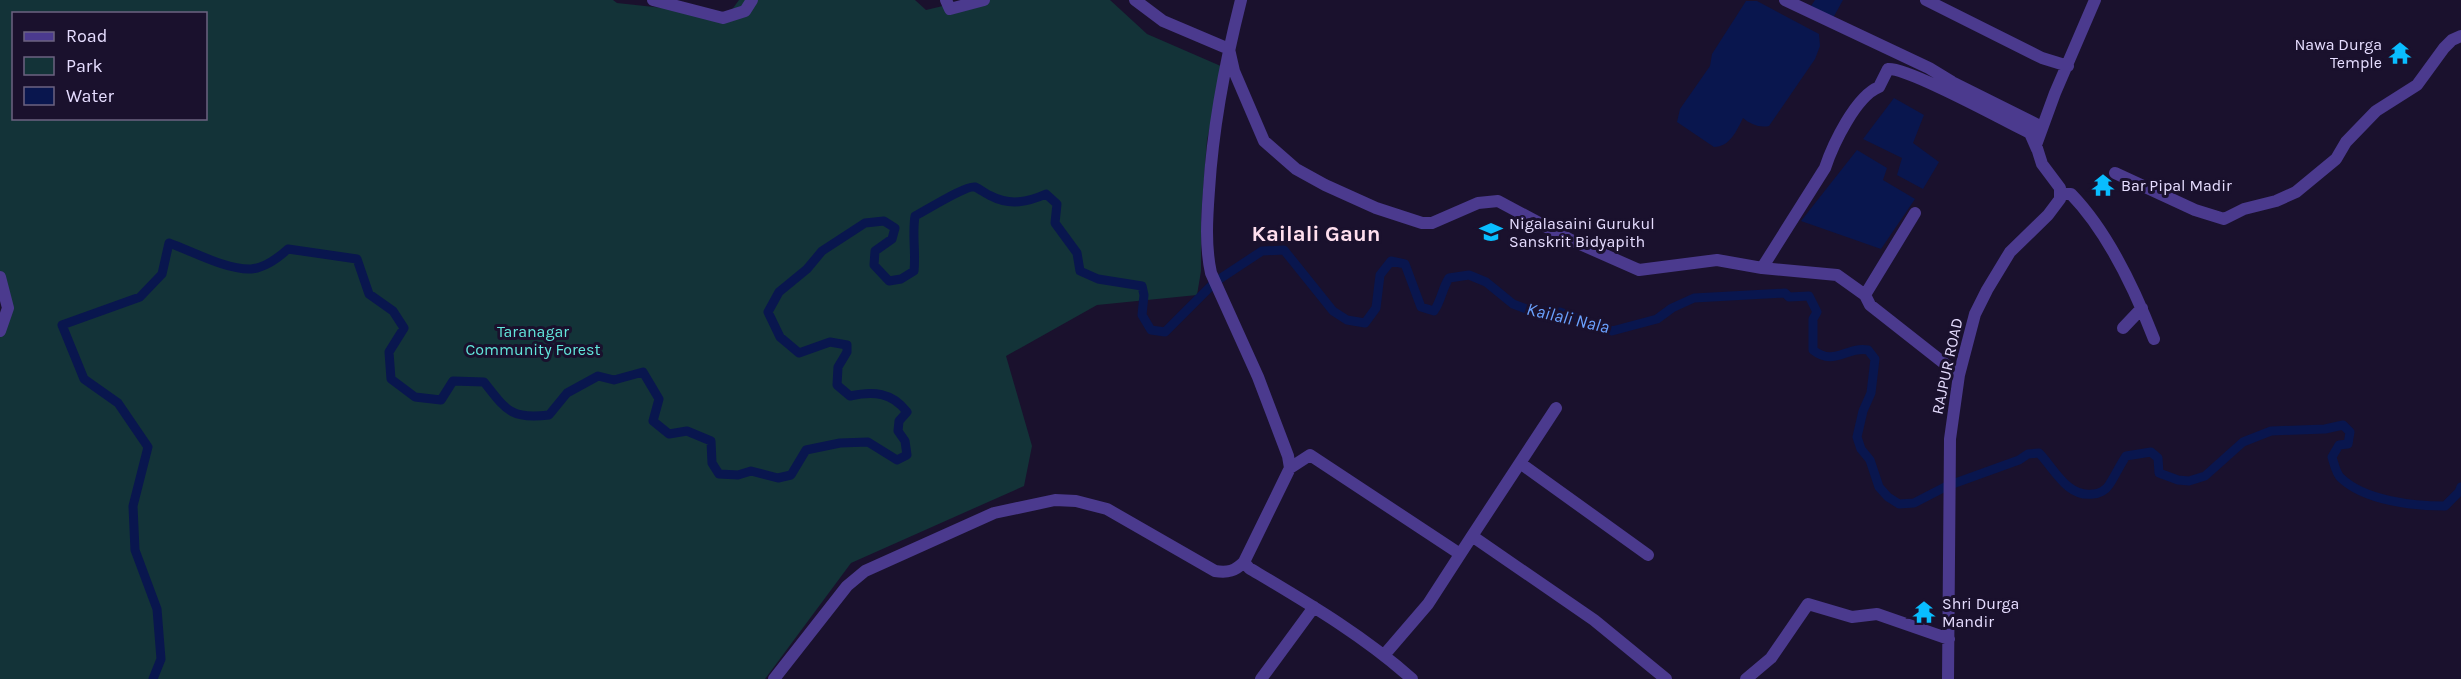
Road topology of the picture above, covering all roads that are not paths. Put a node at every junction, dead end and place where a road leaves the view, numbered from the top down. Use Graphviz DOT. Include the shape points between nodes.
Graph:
graph roads {
  1 [pos="653,0"];
  2 [pos="752,0"];
  3 [pos="946,0"];
  4 [pos="984,0"];
  5 [pos="1135,0"];
  6 [pos="1241,0"];
  7 [pos="1785,0"];
  8 [pos="1926,0"];
  9 [pos="2095,0"];
  10 [pos="2461,36"];
  11 [pos="1229,49"];
  12 [pos="2068,66"];
  13 [pos="2043,127"];
  14 [pos="2038,151"];
  15 [pos="2115,173"];
  16 [pos="2060,194"];
  17 [pos="1915,213"];
  18 [pos="1762,268"];
  19 [pos="0,277"];
  20 [pos="1865,295"];
  21 [pos="2142,308"];
  22 [pos="2123,328"];
  23 [pos="0,331"];
  24 [pos="2154,339"];
  25 [pos="1959,375"];
  26 [pos="1556,408"];
  27 [pos="1520,463"];
  28 [pos="1290,468"];
  29 [pos="1473,536"];
  30 [pos="1460,554"];
  31 [pos="1648,555"];
  32 [pos="1244,562"];
  33 [pos="1314,607"];
  34 [pos="1949,639"];
  35 [pos="1385,654"];
  36 [pos="774,679"];
  37 [pos="1261,679"];
  38 [pos="1412,679"];
  39 [pos="1666,679"];
  40 [pos="1746,679"];
  41 [pos="1948,679"];
  1 -- 2 [label="street" via="723,18 745,11"];
  3 -- 4 [label="street" via="950,9"];
  5 -- 11 [label="street" via="1163,21"];
  6 -- 11 [label="street"];
  7 -- 13 [label="street"];
  8 -- 12 [label="street" via="2042,58"];
  9 -- 12 [label="street"];
  10 -- 15 [label="street" via="2444,48 2413,88 2376,111 2346,142 2336,159 2296,192 2276,201 2224,219"];
  11 -- 18 [label="street" via="1264,141 1296,169 1376,208 1432,223 1478,203 1498,201 1639,270 1717,260"];
  11 -- 28 [label="street" via="1212,139 1208,262 1258,377"];
  12 -- 13 [label="street"];
  13 -- 14 [label="street" via="2036,145"];
  14 -- 16 [label="street"];
  14 -- 18 [label="street" via="2030,133 1921,79 1888,69 1879,87 1868,92 1853,113 1825,168"];
  16 -- 21 [label="street" via="2071,194 2083,206"];
  16 -- 25 [label="street, RAJPUR ROAD" via="2048,215 2010,252 1987,290 1975,314"];
  17 -- 20 [label="street"];
  18 -- 20 [label="street" via="1837,275"];
  19 -- 23 [label="street" via="8,308"];
  20 -- 25 [label="street" via="1870,305"];
  21 -- 22 [label="street"];
  21 -- 24 [label="street"];
  25 -- 34 [label="street, RAJPUR ROAD" via="1950,439"];
  26 -- 27 [label="street"];
  27 -- 29 [label="street"];
  27 -- 31 [label="street"];
  28 -- 30 [label="street" via="1310,455"];
  28 -- 32 [label="street"];
  29 -- 30 [label="street"];
  29 -- 39 [label="street" via="1594,620"];
  30 -- 35 [label="street" via="1428,603"];
  32 -- 33 [label="street"];
  32 -- 36 [label="street" via="1226,572 1215,571 1107,509 1076,501 1055,500 1006,509 865,571 847,586"];
  33 -- 35 [label="street"];
  33 -- 37 [label="street"];
  34 -- 40 [label="street" via="1877,614 1852,617 1808,604 1771,658"];
  34 -- 41 [label="street, RAJPUR ROAD"];
  35 -- 38 [label="street"];
}
